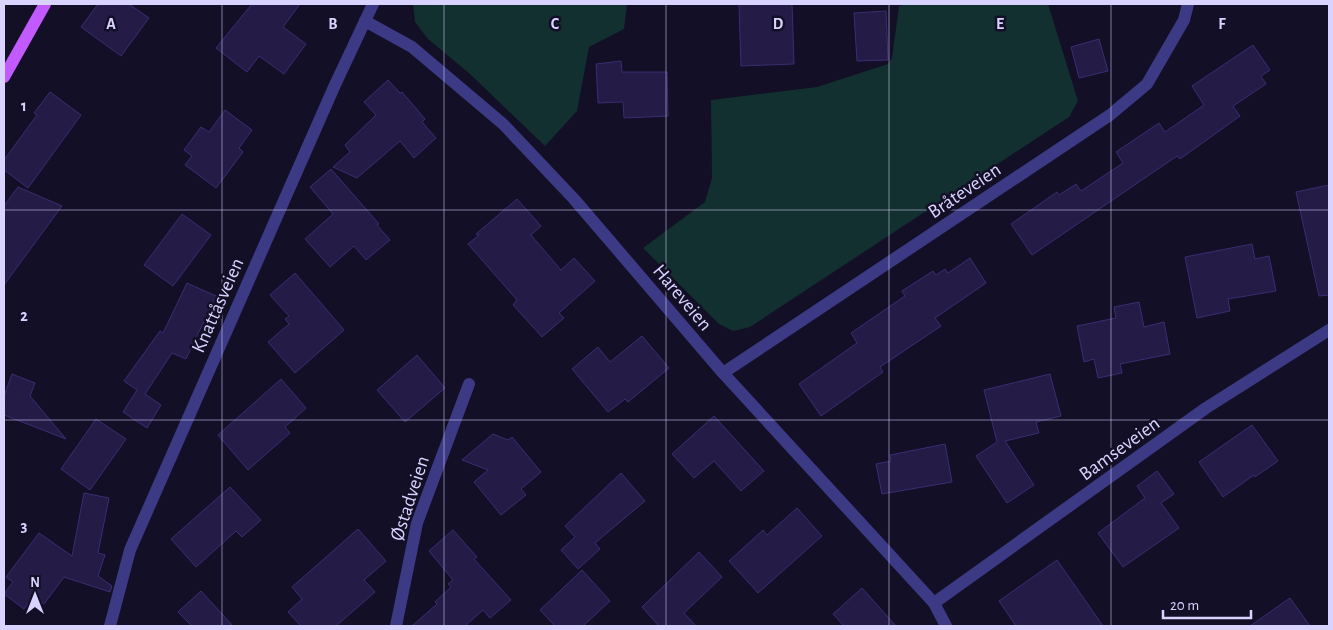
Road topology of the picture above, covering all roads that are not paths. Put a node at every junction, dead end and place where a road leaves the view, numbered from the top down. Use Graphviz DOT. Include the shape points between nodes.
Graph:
graph roads {
  1 [pos="45,4"];
  2 [pos="373,4"];
  3 [pos="1188,4"];
  4 [pos="365,21"];
  5 [pos="4,77"];
  6 [pos="1329,330"];
  7 [pos="723,373"];
  8 [pos="469,384"];
  9 [pos="934,604"];
  10 [pos="110,626"];
  11 [pos="396,626"];
  12 [pos="946,626"];
  1 -- 5 [label="main road"];
  2 -- 4 [label="street, Knattåsveien"];
  3 -- 7 [label="street, Bråteveien" via="1180,27 1147,84 1110,115"];
  4 -- 7 [label="street, Hareveien" via="412,47 503,124 574,199"];
  4 -- 10 [label="street, Knattåsveien" via="130,550"];
  6 -- 9 [label="street, Bamseveien" via="1206,408"];
  7 -- 9 [label="street, Hareveien"];
  8 -- 11 [label="street, Østadveien" via="417,523"];
  9 -- 12 [label="street, Hareveien"];
}
